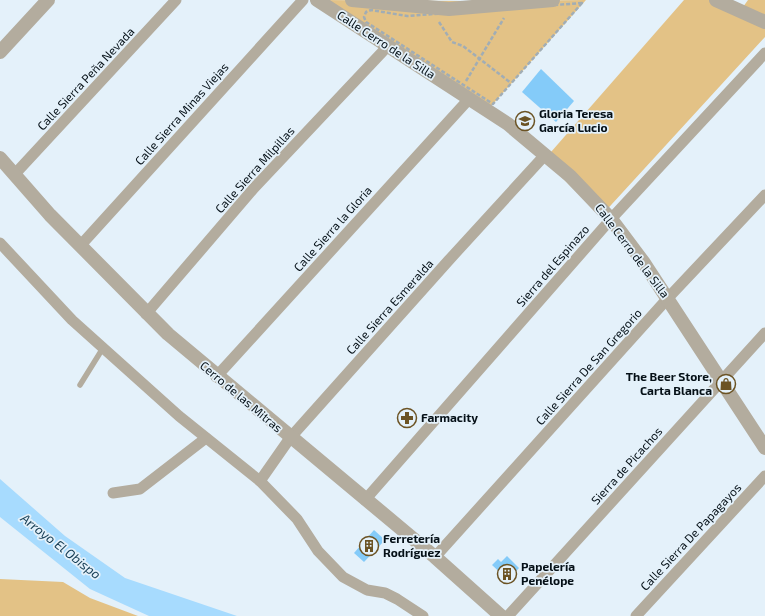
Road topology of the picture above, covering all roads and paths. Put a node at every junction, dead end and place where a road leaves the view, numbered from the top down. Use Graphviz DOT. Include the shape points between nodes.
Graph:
graph roads {
  1 [pos="48,0"];
  2 [pos="176,0"];
  3 [pos="303,0"];
  4 [pos="317,0"];
  5 [pos="352,0"];
  6 [pos="553,0"];
  7 [pos="721,1"];
  8 [pos="450,4"];
  9 [pos="510,9"];
  10 [pos="432,14"];
  11 [pos="765,22"];
  12 [pos="387,47"];
  13 [pos="0,52"];
  14 [pos="765,53"];
  15 [pos="479,59"];
  16 [pos="464,84"];
  17 [pos="511,84"];
  18 [pos="469,99"];
  19 [pos="545,155"];
  20 [pos="0,158"];
  21 [pos="14,175"];
  22 [pos="765,195"];
  23 [pos="611,219"];
  24 [pos="0,243"];
  25 [pos="80,246"];
  26 [pos="668,298"];
  27 [pos="146,314"];
  28 [pos="765,333"];
  29 [pos="103,348"];
  30 [pos="216,377"];
  31 [pos="721,382"];
  32 [pos="80,385"];
  33 [pos="206,438"];
  34 [pos="290,438"];
  35 [pos="765,448"];
  36 [pos="765,476"];
  37 [pos="260,481"];
  38 [pos="113,493"];
  39 [pos="365,500"];
  40 [pos="435,557"];
  41 [pos="423,616"];
  42 [pos="501,616"];
  43 [pos="508,616"];
  44 [pos="636,616"];
  1 -- 13 [label="street"];
  2 -- 21 [label="street, Calle Sierra Peña Nevada"];
  3 -- 25 [label="street, Calle Sierra Minas Viejas"];
  4 -- 12 [label="street, Calle Cerro de la Silla"];
  5 -- 8 [label="street"];
  6 -- 8 [label="street"];
  7 -- 11 [label="street"];
  9 -- 10 [label="path"];
  9 -- 15 [label="path"];
  9 -- 17 [label="path" via="582,3"];
  10 -- 15 [label="path" via="452,42 463,46"];
  10 -- 16 [label="path" via="407,16 370,10 364,17 366,22"];
  12 -- 18 [label="street, Calle Cerro de la Silla"];
  12 -- 27 [label="street, Calle Sierra Milpillas" via="254,188"];
  14 -- 23 [label="street, Sierra del Espinazo"];
  15 -- 16 [label="path"];
  15 -- 17 [label="path"];
  16 -- 17 [label="path" via="493,104"];
  18 -- 19 [label="street, Calle Cerro de la Silla" via="508,124"];
  18 -- 30 [label="street, Calle Sierra la Gloria"];
  19 -- 23 [label="street, Calle Cerro de la Silla" via="570,176"];
  19 -- 34 [label="street, Calle Sierra Esmeralda"];
  20 -- 21 [label="street, Cerro de las Mitras"];
  21 -- 25 [label="street, Cerro de las Mitras"];
  22 -- 26 [label="street, Calle Sierra De San Gregorio"];
  23 -- 26 [label="street, Calle Cerro de la Silla"];
  23 -- 39 [label="street, Sierra del Espinazo"];
  24 -- 29 [label="street" via="72,320"];
  25 -- 27 [label="street, Cerro de las Mitras"];
  26 -- 31 [label="street, Calle Cerro de la Silla"];
  26 -- 40 [label="street, Calle Sierra De San Gregorio"];
  27 -- 30 [label="street, Cerro de las Mitras"];
  28 -- 31 [label="street, Sierra de Picachos"];
  29 -- 32 [label="lane"];
  29 -- 33 [label="street"];
  30 -- 34 [label="street, Cerro de las Mitras"];
  31 -- 35 [label="street, Calle Cerro de la Silla"];
  31 -- 43 [label="street, Sierra de Picachos"];
  33 -- 37 [label="street"];
  33 -- 38 [label="street" via="140,488"];
  34 -- 37 [label="street, Calle Sierra Esmeralda"];
  34 -- 39 [label="street, Cerro de las Mitras"];
  36 -- 44 [label="street, Calle Sierra De Papagayos"];
  37 -- 41 [label="street" via="297,519 318,551 343,577 367,590 397,599"];
  39 -- 40 [label="street, Cerro de las Mitras"];
  40 -- 42 [label="street, Cerro de las Mitras"];
}
